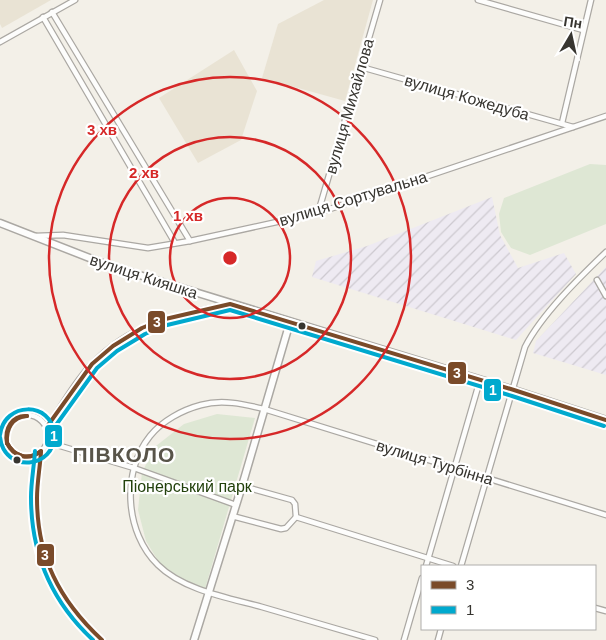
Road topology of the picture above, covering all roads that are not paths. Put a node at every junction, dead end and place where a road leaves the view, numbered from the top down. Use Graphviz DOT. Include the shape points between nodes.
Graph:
graph roads {
  1 [pos="75,0"];
  2 [pos="380,0"];
  3 [pos="478,0"];
  4 [pos="591,0"];
  5 [pos="52,12"];
  6 [pos="43,18"];
  7 [pos="583,30"];
  8 [pos="0,42"];
  9 [pos="361,67"];
  10 [pos="606,116"];
  11 [pos="562,123"];
  12 [pos="574,127"];
  13 [pos="318,212"];
  14 [pos="0,223"];
  15 [pos="34,236"];
  16 [pos="190,241"];
  17 [pos="175,243"];
  18 [pos="606,252"];
  19 [pos="597,280"];
  20 [pos="606,296"];
  21 [pos="230,304"];
  22 [pos="290,322"];
  23 [pos="480,380"];
  24 [pos="514,390"];
  25 [pos="264,409"];
  26 [pos="606,420"];
  27 [pos="46,428"];
  28 [pos="3,436"];
  29 [pos="47,442"];
  30 [pos="41,452"];
  31 [pos="134,468"];
  32 [pos="454,468"];
  33 [pos="487,478"];
  34 [pos="242,486"];
  35 [pos="236,505"];
  36 [pos="606,515"];
  37 [pos="232,516"];
  38 [pos="296,517"];
  39 [pos="428,558"];
  40 [pos="426,565"];
  41 [pos="450,565"];
  42 [pos="461,565"];
  43 [pos="421,581"];
  44 [pos="209,592"];
  45 [pos="102,640"];
  46 [pos="194,640"];
  47 [pos="375,640"];
  48 [pos="404,640"];
  1 -- 5 [label="street"];
  2 -- 9 [label="street, вулиця Михайлова"];
  3 -- 7 [label="street"];
  4 -- 7 [label="street"];
  5 -- 6 [label="street"];
  5 -- 16 [label="street"];
  6 -- 8 [label="street"];
  6 -- 17 [label="street"];
  7 -- 11 [label="street"];
  9 -- 11 [label="street, вулиця Кожедуба"];
  9 -- 13 [label="street, вулиця Михайлова"];
  10 -- 12 [label="street, вулиця Сортувальна"];
  11 -- 12 [label="street, вулиця Кожедуба"];
  12 -- 13 [label="street, вулиця Сортувальна"];
  13 -- 16 [label="street, вулиця Сортувальна"];
  14 -- 15 [label="street, вулиця Кияшка"];
  15 -- 17 [label="street, вулиця Сортувальна" via="63,235 148,248"];
  15 -- 21 [label="street, вулиця Кияшка" via="110,266"];
  16 -- 17 [label="street, вулиця Сортувальна"];
  18 -- 24 [label="street" via="535,329 525,347"];
  19 -- 20 [label="street"];
  21 -- 22 [label="street, вулиця Кияшка"];
  21 -- 27 [label="street" via="160,320 113,346 92,364"];
  22 -- 23 [label="street, вулиця Кияшка"];
  22 -- 25 [label="street"];
  23 -- 24 [label="street, вулиця Кияшка"];
  23 -- 32 [label="street"];
  24 -- 26 [label="street, вулиця Кияшка"];
  24 -- 33 [label="street"];
  25 -- 31 [label="street, вулиця Турбінна" via="220,402 182,412 164,422 150,436"];
  25 -- 32 [label="street, вулиця Турбінна"];
  25 -- 34 [label="street"];
  27 -- 28 [label="street" via="34,417 21,416 10,423"];
  27 -- 29 [label="street"];
  28 -- 30 [label="street" via="18,455 30,457"];
  29 -- 30 [label="street"];
  29 -- 31 [label="street"];
  30 -- 45 [label="street" via="37,497 46,557 66,601"];
  31 -- 35 [label="street"];
  31 -- 44 [label="street, вулиця Турбінна" via="130,504 141,542 169,574"];
  32 -- 33 [label="street, вулиця Турбінна"];
  32 -- 39 [label="street"];
  33 -- 36 [label="street, вулиця Турбінна"];
  33 -- 42 [label="street"];
  34 -- 35 [label="street"];
  34 -- 38 [label="street" via="292,500"];
  35 -- 37 [label="street"];
  37 -- 38 [label="street" via="281,529"];
  37 -- 44 [label="street"];
  38 -- 39 [label="street"];
  39 -- 40 [label="street"];
  39 -- 41 [label="street"];
  43 -- 48 [label="street"];
  44 -- 46 [label="street"];
  44 -- 47 [label="street, вулиця Турбінна"];
}
